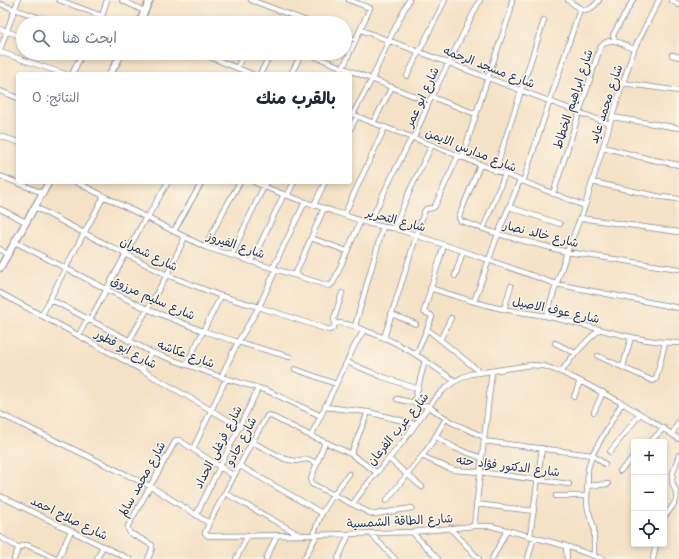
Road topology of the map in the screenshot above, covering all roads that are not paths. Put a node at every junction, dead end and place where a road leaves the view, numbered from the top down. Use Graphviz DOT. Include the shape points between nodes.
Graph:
graph roads {
  1 [pos="18,0"];
  2 [pos="59,0"];
  3 [pos="107,0"];
  4 [pos="122,0"];
  5 [pos="150,0"];
  6 [pos="252,0"];
  7 [pos="270,0"];
  8 [pos="349,0"];
  9 [pos="409,0"];
  10 [pos="445,0"];
  11 [pos="480,0"];
  12 [pos="512,0"];
  13 [pos="568,0"];
  14 [pos="599,0"];
  15 [pos="633,0"];
  16 [pos="659,0"];
  17 [pos="671,0"];
  18 [pos="0,4"];
  19 [pos="679,5"];
  20 [pos="268,6"];
  21 [pos="14,9"];
  22 [pos="580,9"];
  23 [pos="144,12"];
  24 [pos="34,16"];
  25 [pos="102,16"];
  26 [pos="142,16"];
  27 [pos="294,16"];
  28 [pos="544,20"];
  29 [pos="0,29"];
  30 [pos="360,30"];
  31 [pos="7,31"];
  32 [pos="16,34"];
  33 [pos="352,39"];
  34 [pos="356,40"];
  35 [pos="389,40"];
  36 [pos="615,41"];
  37 [pos="352,49"];
  38 [pos="634,49"];
  39 [pos="0,51"];
  40 [pos="419,51"];
  41 [pos="672,55"];
  42 [pos="16,57"];
  43 [pos="679,57"];
  44 [pos="25,60"];
  45 [pos="79,60"];
  46 [pos="118,60"];
  47 [pos="222,60"];
  48 [pos="241,60"];
  49 [pos="267,60"];
  50 [pos="298,60"];
  51 [pos="324,60"];
  52 [pos="347,60"];
  53 [pos="449,62"];
  54 [pos="237,68"];
  55 [pos="344,68"];
  56 [pos="59,72"];
  57 [pos="73,72"];
  58 [pos="111,72"];
  59 [pos="247,72"];
  60 [pos="261,72"];
  61 [pos="292,72"];
  62 [pos="407,76"];
  63 [pos="488,77"];
  64 [pos="372,79"];
  65 [pos="623,82"];
  66 [pos="392,87"];
  67 [pos="521,89"];
  68 [pos="0,91"];
  69 [pos="679,92"];
  70 [pos="16,97"];
  71 [pos="432,97"];
  72 [pos="550,101"];
  73 [pos="429,102"];
  74 [pos="580,112"];
  75 [pos="476,114"];
  76 [pos="353,115"];
  77 [pos="612,117"];
  78 [pos="373,123"];
  79 [pos="610,124"];
  80 [pos="385,127"];
  81 [pos="679,128"];
  82 [pos="0,136"];
  83 [pos="413,137"];
  84 [pos="16,141"];
  85 [pos="432,145"];
  86 [pos="603,147"];
  87 [pos="460,157"];
  88 [pos="480,165"];
  89 [pos="679,165"];
  90 [pos="495,171"];
  91 [pos="504,174"];
  92 [pos="0,176"];
  93 [pos="522,181"];
  94 [pos="16,182"];
  95 [pos="592,182"];
  96 [pos="20,184"];
  97 [pos="48,184"];
  98 [pos="80,184"];
  99 [pos="167,184"];
  100 [pos="201,184"];
  101 [pos="239,184"];
  102 [pos="264,184"];
  103 [pos="293,184"];
  104 [pos="324,184"];
  105 [pos="43,193"];
  106 [pos="553,194"];
  107 [pos="286,195"];
  108 [pos="104,196"];
  109 [pos="679,199"];
  110 [pos="305,202"];
  111 [pos="314,205"];
  112 [pos="585,206"];
  113 [pos="35,207"];
  114 [pos="509,207"];
  115 [pos="324,208"];
  116 [pos="0,209"];
  117 [pos="344,215"];
  118 [pos="146,217"];
  119 [pos="580,218"];
  120 [pos="26,222"];
  121 [pos="360,222"];
  122 [pos="369,224"];
  123 [pos="560,224"];
  124 [pos="383,228"];
  125 [pos="394,228"];
  126 [pos="483,229"];
  127 [pos="174,231"];
  128 [pos="679,232"];
  129 [pos="84,234"];
  130 [pos="498,234"];
  131 [pos="417,236"];
  132 [pos="186,237"];
  133 [pos="311,238"];
  134 [pos="15,242"];
  135 [pos="444,245"];
  136 [pos="205,246"];
  137 [pos="0,249"];
  138 [pos="347,251"];
  139 [pos="463,251"];
  140 [pos="567,252"];
  141 [pos="125,254"];
  142 [pos="7,255"];
  143 [pos="232,255"];
  144 [pos="489,260"];
  145 [pos="252,262"];
  146 [pos="0,268"];
  147 [pos="66,268"];
  148 [pos="274,269"];
  149 [pos="679,269"];
  150 [pos="167,275"];
  151 [pos="295,275"];
  152 [pos="455,276"];
  153 [pos="556,284"];
  154 [pos="511,286"];
  155 [pos="430,288"];
  156 [pos="106,289"];
  157 [pos="0,293"];
  158 [pos="342,293"];
  159 [pos="221,296"];
  160 [pos="50,299"];
  161 [pos="474,302"];
  162 [pos="259,307"];
  163 [pos="679,308"];
  164 [pos="148,309"];
  165 [pos="504,309"];
  166 [pos="392,314"];
  167 [pos="42,315"];
  168 [pos="546,316"];
  169 [pos="451,318"];
  170 [pos="89,320"];
  171 [pos="335,324"];
  172 [pos="416,324"];
  173 [pos="355,326"];
  174 [pos="364,330"];
  175 [pos="427,330"];
  176 [pos="600,330"];
  177 [pos="203,331"];
  178 [pos="79,335"];
  179 [pos="631,336"];
  180 [pos="384,338"];
  181 [pos="440,340"];
  182 [pos="129,341"];
  183 [pos="238,342"];
  184 [pos="555,343"];
  185 [pos="665,343"];
  186 [pos="679,343"];
  187 [pos="151,352"];
  188 [pos="575,353"];
  189 [pos="416,355"];
  190 [pos="598,356"];
  191 [pos="290,357"];
  192 [pos="425,360"];
  193 [pos="347,362"];
  194 [pos="186,365"];
  195 [pos="623,367"];
  196 [pos="295,369"];
  197 [pos="142,370"];
  198 [pos="492,371"];
  199 [pos="480,372"];
  200 [pos="561,372"];
  201 [pos="221,377"];
  202 [pos="226,379"];
  203 [pos="455,381"];
  204 [pos="580,381"];
  205 [pos="336,384"];
  206 [pos="258,389"];
  207 [pos="418,389"];
  208 [pos="603,392"];
  209 [pos="574,397"];
  210 [pos="397,400"];
  211 [pos="414,403"];
  212 [pos="622,403"];
  213 [pos="428,406"];
  214 [pos="325,407"];
  215 [pos="212,410"];
  216 [pos="368,412"];
  217 [pos="594,412"];
  218 [pos="0,414"];
  219 [pos="640,414"];
  220 [pos="321,416"];
  221 [pos="446,418"];
  222 [pos="679,422"];
  223 [pos="415,424"];
  224 [pos="240,427"];
  225 [pos="664,428"];
  226 [pos="672,434"];
  227 [pos="310,436"];
  228 [pos="435,436"];
  229 [pos="484,439"];
  230 [pos="653,439"];
  231 [pos="679,439"];
  232 [pos="252,442"];
  233 [pos="326,442"];
  234 [pos="542,448"];
  235 [pos="194,449"];
  236 [pos="610,452"];
  237 [pos="351,454"];
  238 [pos="592,455"];
  239 [pos="679,455"];
  240 [pos="422,456"];
  241 [pos="482,458"];
  242 [pos="389,459"];
  243 [pos="631,460"];
  244 [pos="317,463"];
  245 [pos="606,464"];
  246 [pos="220,466"];
  247 [pos="240,466"];
  248 [pos="620,471"];
  249 [pos="376,472"];
  250 [pos="480,472"];
  251 [pos="349,474"];
  252 [pos="408,475"];
  253 [pos="234,476"];
  254 [pos="538,480"];
  255 [pos="569,484"];
  256 [pos="608,484"];
  257 [pos="673,485"];
  258 [pos="150,486"];
  259 [pos="587,486"];
  260 [pos="422,487"];
  261 [pos="679,490"];
  262 [pos="225,493"];
  263 [pos="333,494"];
  264 [pos="0,496"];
  265 [pos="556,496"];
  266 [pos="587,496"];
  267 [pos="386,501"];
  268 [pos="353,504"];
  269 [pos="476,504"];
  270 [pos="412,508"];
  271 [pos="534,511"];
  272 [pos="322,513"];
  273 [pos="667,513"];
  274 [pos="196,514"];
  275 [pos="209,523"];
  276 [pos="474,526"];
  277 [pos="450,528"];
  278 [pos="507,530"];
  279 [pos="71,531"];
  280 [pos="412,532"];
  281 [pos="370,533"];
  282 [pos="348,534"];
  283 [pos="248,535"];
  284 [pos="278,535"];
  285 [pos="299,535"];
  286 [pos="315,535"];
  287 [pos="0,537"];
  288 [pos="532,537"];
  289 [pos="103,546"];
  290 [pos="566,546"];
  291 [pos="655,547"];
  292 [pos="19,548"];
  293 [pos="594,556"];
  294 [pos="14,559"];
  295 [pos="58,559"];
  296 [pos="97,559"];
  297 [pos="129,559"];
  298 [pos="148,559"];
  299 [pos="236,559"];
  300 [pos="266,559"];
  301 [pos="304,559"];
  302 [pos="338,559"];
  303 [pos="395,559"];
  304 [pos="438,559"];
  305 [pos="479,559"];
  306 [pos="492,559"];
  307 [pos="528,559"];
  308 [pos="567,559"];
  309 [pos="603,559"];
  310 [pos="653,559"];
  1 -- 21 [label="street"];
  2 -- 25 [label="street"];
  3 -- 25 [label="street"];
  4 -- 23 [label="street"];
  5 -- 23 [label="street"];
  6 -- 20 [label="street"];
  7 -- 20 [label="street"];
  8 -- 30 [label="street" via="370,8"];
  9 -- 35 [label="street"];
  10 -- 40 [label="street"];
  11 -- 53 [label="street, شارع ابو عمر"];
  12 -- 63 [label="street"];
  13 -- 22 [label="street"];
  14 -- 22 [label="street" via="590,9"];
  15 -- 36 [label="street" via="613,35"];
  16 -- 38 [label="street, شارع محمد عايد"];
  17 -- 19 [label="street"];
  18 -- 21 [label="street"];
  20 -- 27 [label="street"];
  21 -- 24 [label="street"];
  21 -- 31 [label="street"];
  22 -- 72 [label="street"];
  23 -- 26 [label="street"];
  28 -- 67 [label="street"];
  29 -- 31 [label="street"];
  30 -- 34 [label="street"];
  30 -- 35 [label="street, شارع مسجد الرحمه"];
  31 -- 32 [label="street"];
  31 -- 39 [label="street"];
  33 -- 34 [label="street"];
  34 -- 37 [label="street"];
  35 -- 40 [label="street, شارع مسجد الرحمه"];
  35 -- 64 [label="street"];
  36 -- 38 [label="street"];
  36 -- 74 [label="street, شارع ابراهيم الخطاط" via="604,43 600,48"];
  38 -- 65 [label="street, شارع محمد عايد"];
  39 -- 42 [label="street"];
  40 -- 53 [label="street, شارع مسجد الرحمه"];
  40 -- 62 [label="street"];
  41 -- 43 [label="street"];
  44 -- 56 [label="street"];
  45 -- 57 [label="street"];
  46 -- 58 [label="street"];
  47 -- 54 [label="street"];
  48 -- 54 [label="street"];
  49 -- 60 [label="street"];
  50 -- 61 [label="street"];
  51 -- 55 [label="street"];
  52 -- 55 [label="street"];
  53 -- 63 [label="street, شارع مسجد الرحمه"];
  53 -- 71 [label="street, شارع ابو عمر"];
  54 -- 59 [label="street"];
  55 -- 64 [label="street"];
  63 -- 67 [label="street, شارع مسجد الرحمه"];
  63 -- 75 [label="street"];
  64 -- 66 [label="street"];
  64 -- 76 [label="street"];
  65 -- 69 [label="street"];
  65 -- 77 [label="street, شارع محمد عايد"];
  66 -- 73 [label="street"];
  66 -- 78 [label="street"];
  67 -- 72 [label="street, شارع مسجد الرحمه"];
  67 -- 90 [label="street"];
  68 -- 70 [label="street"];
  71 -- 73 [label="street, شارع ابو عمر"];
  71 -- 75 [label="street"];
  72 -- 74 [label="street, شارع مسجد الرحمه"];
  72 -- 93 [label="street"];
  73 -- 83 [label="street, شارع ابو عمر"];
  74 -- 79 [label="street, شارع مسجد الرحمه"];
  74 -- 106 [label="street, شارع ابراهيم الخطاط"];
  75 -- 87 [label="street"];
  76 -- 78 [label="street, شارع مدارس الايمن"];
  77 -- 79 [label="street, شارع محمد عايد"];
  77 -- 81 [label="street"];
  78 -- 80 [label="street, شارع مدارس الايمن"];
  79 -- 86 [label="street, شارع محمد عايد"];
  80 -- 83 [label="street, شارع مدارس الايمن"];
  80 -- 117 [label="street"];
  82 -- 84 [label="street"];
  83 -- 85 [label="street, شارع مدارس الايمن"];
  83 -- 122 [label="street, شارع ابو عمر"];
  85 -- 87 [label="street, شارع مدارس الايمن"];
  85 -- 125 [label="street" via="410,188"];
  86 -- 89 [label="street"];
  86 -- 95 [label="street, شارع محمد عايد"];
  87 -- 88 [label="street, شارع مدارس الايمن"];
  87 -- 131 [label="street" via="435,206 424,212"];
  88 -- 90 [label="street, شارع مدارس الايمن"];
  88 -- 126 [label="street, شارع خالد نصار" via="459,218"];
  90 -- 91 [label="street, شارع مدارس الايمن"];
  91 -- 93 [label="street, شارع مدارس الايمن"];
  91 -- 126 [label="street"];
  92 -- 94 [label="street"];
  93 -- 106 [label="street, شارع مدارس الايمن"];
  93 -- 114 [label="street"];
  95 -- 109 [label="street"];
  95 -- 112 [label="street, شارع محمد عايد"];
  96 -- 105 [label="street"];
  97 -- 105 [label="street"];
  98 -- 108 [label="street, شارع الفيروز"];
  99 -- 118 [label="street"];
  100 -- 127 [label="street"];
  101 -- 136 [label="street"];
  102 -- 107 [label="street, شارع التحرير"];
  102 -- 143 [label="street"];
  103 -- 107 [label="street"];
  104 -- 111 [label="street"];
  105 -- 113 [label="street"];
  106 -- 112 [label="street, شارع مدارس الايمن"];
  107 -- 110 [label="street, شارع التحرير"];
  107 -- 145 [label="street"];
  108 -- 118 [label="street, شارع الفيروز"];
  108 -- 129 [label="street"];
  110 -- 111 [label="street, شارع التحرير"];
  110 -- 148 [label="street"];
  111 -- 115 [label="street, شارع التحرير"];
  112 -- 119 [label="street, شارع محمد عايد"];
  113 -- 120 [label="street"];
  113 -- 129 [label="street, شارع شمران"];
  114 -- 123 [label="street"];
  114 -- 130 [label="street"];
  115 -- 117 [label="street, شارع التحرير"];
  115 -- 133 [label="street"];
  116 -- 120 [label="street"];
  117 -- 121 [label="street, شارع التحرير"];
  118 -- 127 [label="street, شارع الفيروز"];
  118 -- 141 [label="street"];
  119 -- 128 [label="street"];
  119 -- 140 [label="street, شارع محمد عايد"];
  120 -- 134 [label="street"];
  121 -- 122 [label="street, شارع التحرير"];
  121 -- 138 [label="street, شارع الفيروز"];
  122 -- 124 [label="street, شارع التحرير"];
  124 -- 125 [label="street, شارع التحرير"];
  124 -- 173 [label="street"];
  125 -- 131 [label="street, شارع التحرير"];
  126 -- 130 [label="street, شارع خالد نصار"];
  127 -- 132 [label="street, شارع الفيروز"];
  129 -- 141 [label="street, شارع شمران"];
  129 -- 147 [label="street"];
  130 -- 140 [label="street, شارع خالد نصار"];
  130 -- 144 [label="street"];
  131 -- 135 [label="street, شارع التحرير"];
  131 -- 166 [label="street"];
  132 -- 136 [label="street, شارع الفيروز"];
  132 -- 150 [label="street"];
  133 -- 138 [label="street"];
  133 -- 151 [label="street"];
  134 -- 142 [label="street"];
  134 -- 147 [label="street, شارع سليم مرزوق"];
  135 -- 139 [label="street, شارع التحرير"];
  135 -- 155 [label="street"];
  136 -- 143 [label="street, شارع الفيروز"];
  137 -- 142 [label="street"];
  138 -- 151 [label="street, شارع الفيروز" via="334,281 329,286"];
  139 -- 144 [label="street, شارع التحرير"];
  139 -- 152 [label="street"];
  140 -- 149 [label="street, شارع خالد نصار"];
  140 -- 153 [label="street, شارع محمد عايد"];
  141 -- 150 [label="street, شارع شمران"];
  141 -- 156 [label="street"];
  142 -- 146 [label="street"];
  143 -- 145 [label="street, شارع الفيروز"];
  144 -- 153 [label="street, شارع التحرير"];
  144 -- 161 [label="street"];
  145 -- 148 [label="street, شارع الفيروز"];
  147 -- 156 [label="street, شارع سليم مرزوق"];
  147 -- 160 [label="street"];
  148 -- 151 [label="street, شارع الفيروز"];
  148 -- 162 [label="street"];
  150 -- 159 [label="street, شارع شمران"];
  150 -- 164 [label="street"];
  153 -- 163 [label="street, شارع التحرير"];
  153 -- 168 [label="street, شارع محمد عايد"];
  154 -- 165 [label="street"];
  155 -- 161 [label="street, شارع عوف الاصيل"];
  155 -- 175 [label="street" via="424,311 432,317"];
  156 -- 164 [label="street, شارع سليم مرزوق"];
  156 -- 170 [label="street"];
  157 -- 167 [label="street, شارع ابو قطور"];
  158 -- 171 [label="street" via="334,319"];
  159 -- 162 [label="street, شارع شمران"];
  159 -- 177 [label="street"];
  160 -- 167 [label="street"];
  160 -- 170 [label="street, شارع عكاشه"];
  161 -- 165 [label="street, شارع عوف الاصيل"];
  162 -- 171 [label="street, شارع شمران" via="329,330"];
  162 -- 183 [label="street"];
  164 -- 177 [label="street, شارع سليم مرزوق"];
  164 -- 182 [label="street"];
  165 -- 168 [label="street, شارع عوف الاصيل"];
  166 -- 172 [label="street"];
  166 -- 180 [label="street"];
  167 -- 178 [label="street, شارع ابو قطور"];
  168 -- 176 [label="street, شارع عوف الاصيل"];
  169 -- 181 [label="street"];
  170 -- 178 [label="street"];
  170 -- 182 [label="street, شارع عكاشه"];
  171 -- 173 [label="street" via="337,322"];
  173 -- 174 [label="street"];
  174 -- 180 [label="street"];
  174 -- 193 [label="street"];
  175 -- 181 [label="street"];
  175 -- 189 [label="street"];
  176 -- 179 [label="street, شارع عوف الاصيل"];
  176 -- 188 [label="street"];
  177 -- 183 [label="street, شارع سليم مرزوق"];
  177 -- 194 [label="street"];
  178 -- 197 [label="street, شارع ابو قطور"];
  179 -- 185 [label="street, شارع عوف الاصيل"];
  179 -- 195 [label="street"];
  180 -- 189 [label="street"];
  181 -- 199 [label="street"];
  182 -- 187 [label="street, شارع عكاشه"];
  183 -- 191 [label="street, شارع سليم مرزوق"];
  183 -- 201 [label="street"];
  184 -- 188 [label="street"];
  185 -- 186 [label="street, شارع عوف الاصيل"];
  185 -- 195 [label="street" via="655,380"];
  187 -- 194 [label="street, شارع عكاشه"];
  187 -- 197 [label="street"];
  188 -- 200 [label="street"];
  189 -- 192 [label="street"];
  190 -- 195 [label="street"];
  192 -- 203 [label="street"];
  192 -- 207 [label="street"];
  193 -- 205 [label="street"];
  193 -- 207 [label="street"];
  194 -- 201 [label="street, شارع عكاشه"];
  196 -- 205 [label="street"];
  197 -- 215 [label="street, شارع ابو قطور"];
  198 -- 199 [label="street, شارع عرب الفرعان"];
  198 -- 200 [label="street, شارع عرب الفرعان" via="538,365"];
  198 -- 229 [label="street"];
  199 -- 203 [label="street, شارع عرب الفرعان"];
  200 -- 204 [label="street, شارع عرب الفرعان"];
  201 -- 202 [label="street, شارع عكاشه"];
  202 -- 206 [label="street, شارع عكاشه"];
  202 -- 215 [label="street"];
  203 -- 213 [label="street, شارع عرب الفرعان"];
  204 -- 208 [label="street, شارع عرب الفرعان"];
  204 -- 209 [label="street"];
  205 -- 214 [label="street"];
  206 -- 220 [label="street, شارع عكاشه"];
  206 -- 224 [label="street, شارع فرغلى الحداد"];
  207 -- 211 [label="street"];
  208 -- 212 [label="street, شارع عرب الفرعان"];
  208 -- 217 [label="street"];
  210 -- 211 [label="street"];
  211 -- 213 [label="street"];
  212 -- 219 [label="street, شارع عرب الفرعان"];
  212 -- 238 [label="street"];
  213 -- 221 [label="street"];
  213 -- 223 [label="street, شارع عرب الفرعان"];
  214 -- 216 [label="street"];
  214 -- 220 [label="street"];
  215 -- 224 [label="street, شارع ابو قطور"];
  215 -- 235 [label="street"];
  216 -- 223 [label="street"];
  216 -- 237 [label="street"];
  218 -- 258 [label="street"];
  219 -- 225 [label="street, شارع عرب الفرعان"];
  219 -- 236 [label="street"];
  220 -- 227 [label="street"];
  221 -- 228 [label="street"];
  221 -- 229 [label="street"];
  222 -- 226 [label="street"];
  223 -- 242 [label="street, شارع عرب الفرعان"];
  224 -- 246 [label="street, شارع فرغلى الحداد"];
  225 -- 226 [label="street, شارع عرب الفرعان"];
  225 -- 230 [label="street"];
  226 -- 231 [label="street, شارع عرب الفرعان"];
  227 -- 232 [label="street, شارع جادو" via="269,415 266,416"];
  227 -- 233 [label="street, شارع جادو"];
  228 -- 240 [label="street"];
  228 -- 241 [label="street" via="455,448"];
  229 -- 234 [label="street"];
  229 -- 241 [label="street"];
  232 -- 244 [label="street" via="290,461 307,459"];
  232 -- 247 [label="street, شارع جادو"];
  233 -- 237 [label="street, شارع جادو"];
  233 -- 244 [label="street"];
  234 -- 238 [label="street"];
  234 -- 254 [label="street"];
  235 -- 246 [label="street, شارع محمد سالم"];
  235 -- 258 [label="street, شارع محمد سالم" via="176,440"];
  237 -- 249 [label="street, شارع جادو"];
  238 -- 245 [label="street"];
  238 -- 259 [label="street"];
  239 -- 257 [label="street"];
  240 -- 250 [label="street, شارع الدكتور فؤاد حته" via="454,470"];
  240 -- 252 [label="street"];
  241 -- 250 [label="street"];
  242 -- 249 [label="street, شارع عرب الفرعان"];
  242 -- 252 [label="street"];
  243 -- 248 [label="street"];
  244 -- 263 [label="street" via="311,482"];
  246 -- 253 [label="street, شارع محمد سالم"];
  246 -- 274 [label="street, شارع فرغلى الحداد"];
  247 -- 253 [label="street, شارع جادو"];
  247 -- 272 [label="street"];
  249 -- 268 [label="street, شارع عرب الفرعان"];
  250 -- 254 [label="street, شارع الدكتور فؤاد حته"];
  250 -- 269 [label="street"];
  251 -- 263 [label="street"];
  252 -- 260 [label="street"];
  252 -- 267 [label="street"];
  253 -- 262 [label="street, شارع جادو"];
  254 -- 255 [label="street, شارع الدكتور فؤاد حته"];
  254 -- 271 [label="street"];
  256 -- 259 [label="street"];
  257 -- 261 [label="street"];
  257 -- 273 [label="street" via="677,495 676,501"];
  258 -- 274 [label="street"];
  258 -- 298 [label="street, شارع محمد سالم" via="128,526 130,533 152,545"];
  259 -- 266 [label="street"];
  262 -- 275 [label="street, شارع جادو"];
  262 -- 285 [label="street"];
  263 -- 268 [label="street"];
  263 -- 272 [label="street"];
  264 -- 279 [label="street, شارع صلاح احمد"];
  265 -- 266 [label="street"];
  266 -- 293 [label="street" via="588,510 594,528"];
  268 -- 270 [label="street" via="374,514"];
  269 -- 271 [label="street"];
  269 -- 276 [label="street"];
  271 -- 288 [label="street"];
  272 -- 286 [label="street"];
  274 -- 275 [label="street"];
  275 -- 283 [label="street, شارع الطاقة الشمسية" via="205,533 208,536"];
  276 -- 277 [label="street, شارع الطاقة الشمسية"];
  276 -- 278 [label="street, شارع الطاقة الشمسية" via="491,526"];
  277 -- 280 [label="street, شارع الطاقة الشمسية"];
  277 -- 305 [label="street"];
  278 -- 288 [label="street, شارع الطاقة الشمسية"];
  278 -- 306 [label="street"];
  279 -- 289 [label="street, شارع صلاح احمد"];
  279 -- 295 [label="street"];
  280 -- 281 [label="street, شارع الطاقة الشمسية"];
  280 -- 304 [label="street"];
  281 -- 282 [label="street, شارع الطاقة الشمسية"];
  281 -- 303 [label="street"];
  282 -- 286 [label="street, شارع الطاقة الشمسية"];
  282 -- 302 [label="street"];
  283 -- 284 [label="street, شارع الطاقة الشمسية"];
  283 -- 299 [label="street"];
  284 -- 285 [label="street, شارع الطاقة الشمسية"];
  284 -- 300 [label="street"];
  285 -- 286 [label="street, شارع الطاقة الشمسية"];
  286 -- 301 [label="street"];
  287 -- 292 [label="street"];
  288 -- 290 [label="street, شارع الطاقة الشمسية"];
  288 -- 307 [label="street"];
  289 -- 296 [label="street"];
  289 -- 297 [label="street, شارع صلاح احمد"];
  290 -- 293 [label="street, شارع الطاقة الشمسية"];
  290 -- 308 [label="street"];
  291 -- 310 [label="street"];
  292 -- 294 [label="street"];
  292 -- 295 [label="street" via="27,545"];
  293 -- 309 [label="street, شارع الطاقة الشمسية"];
}
